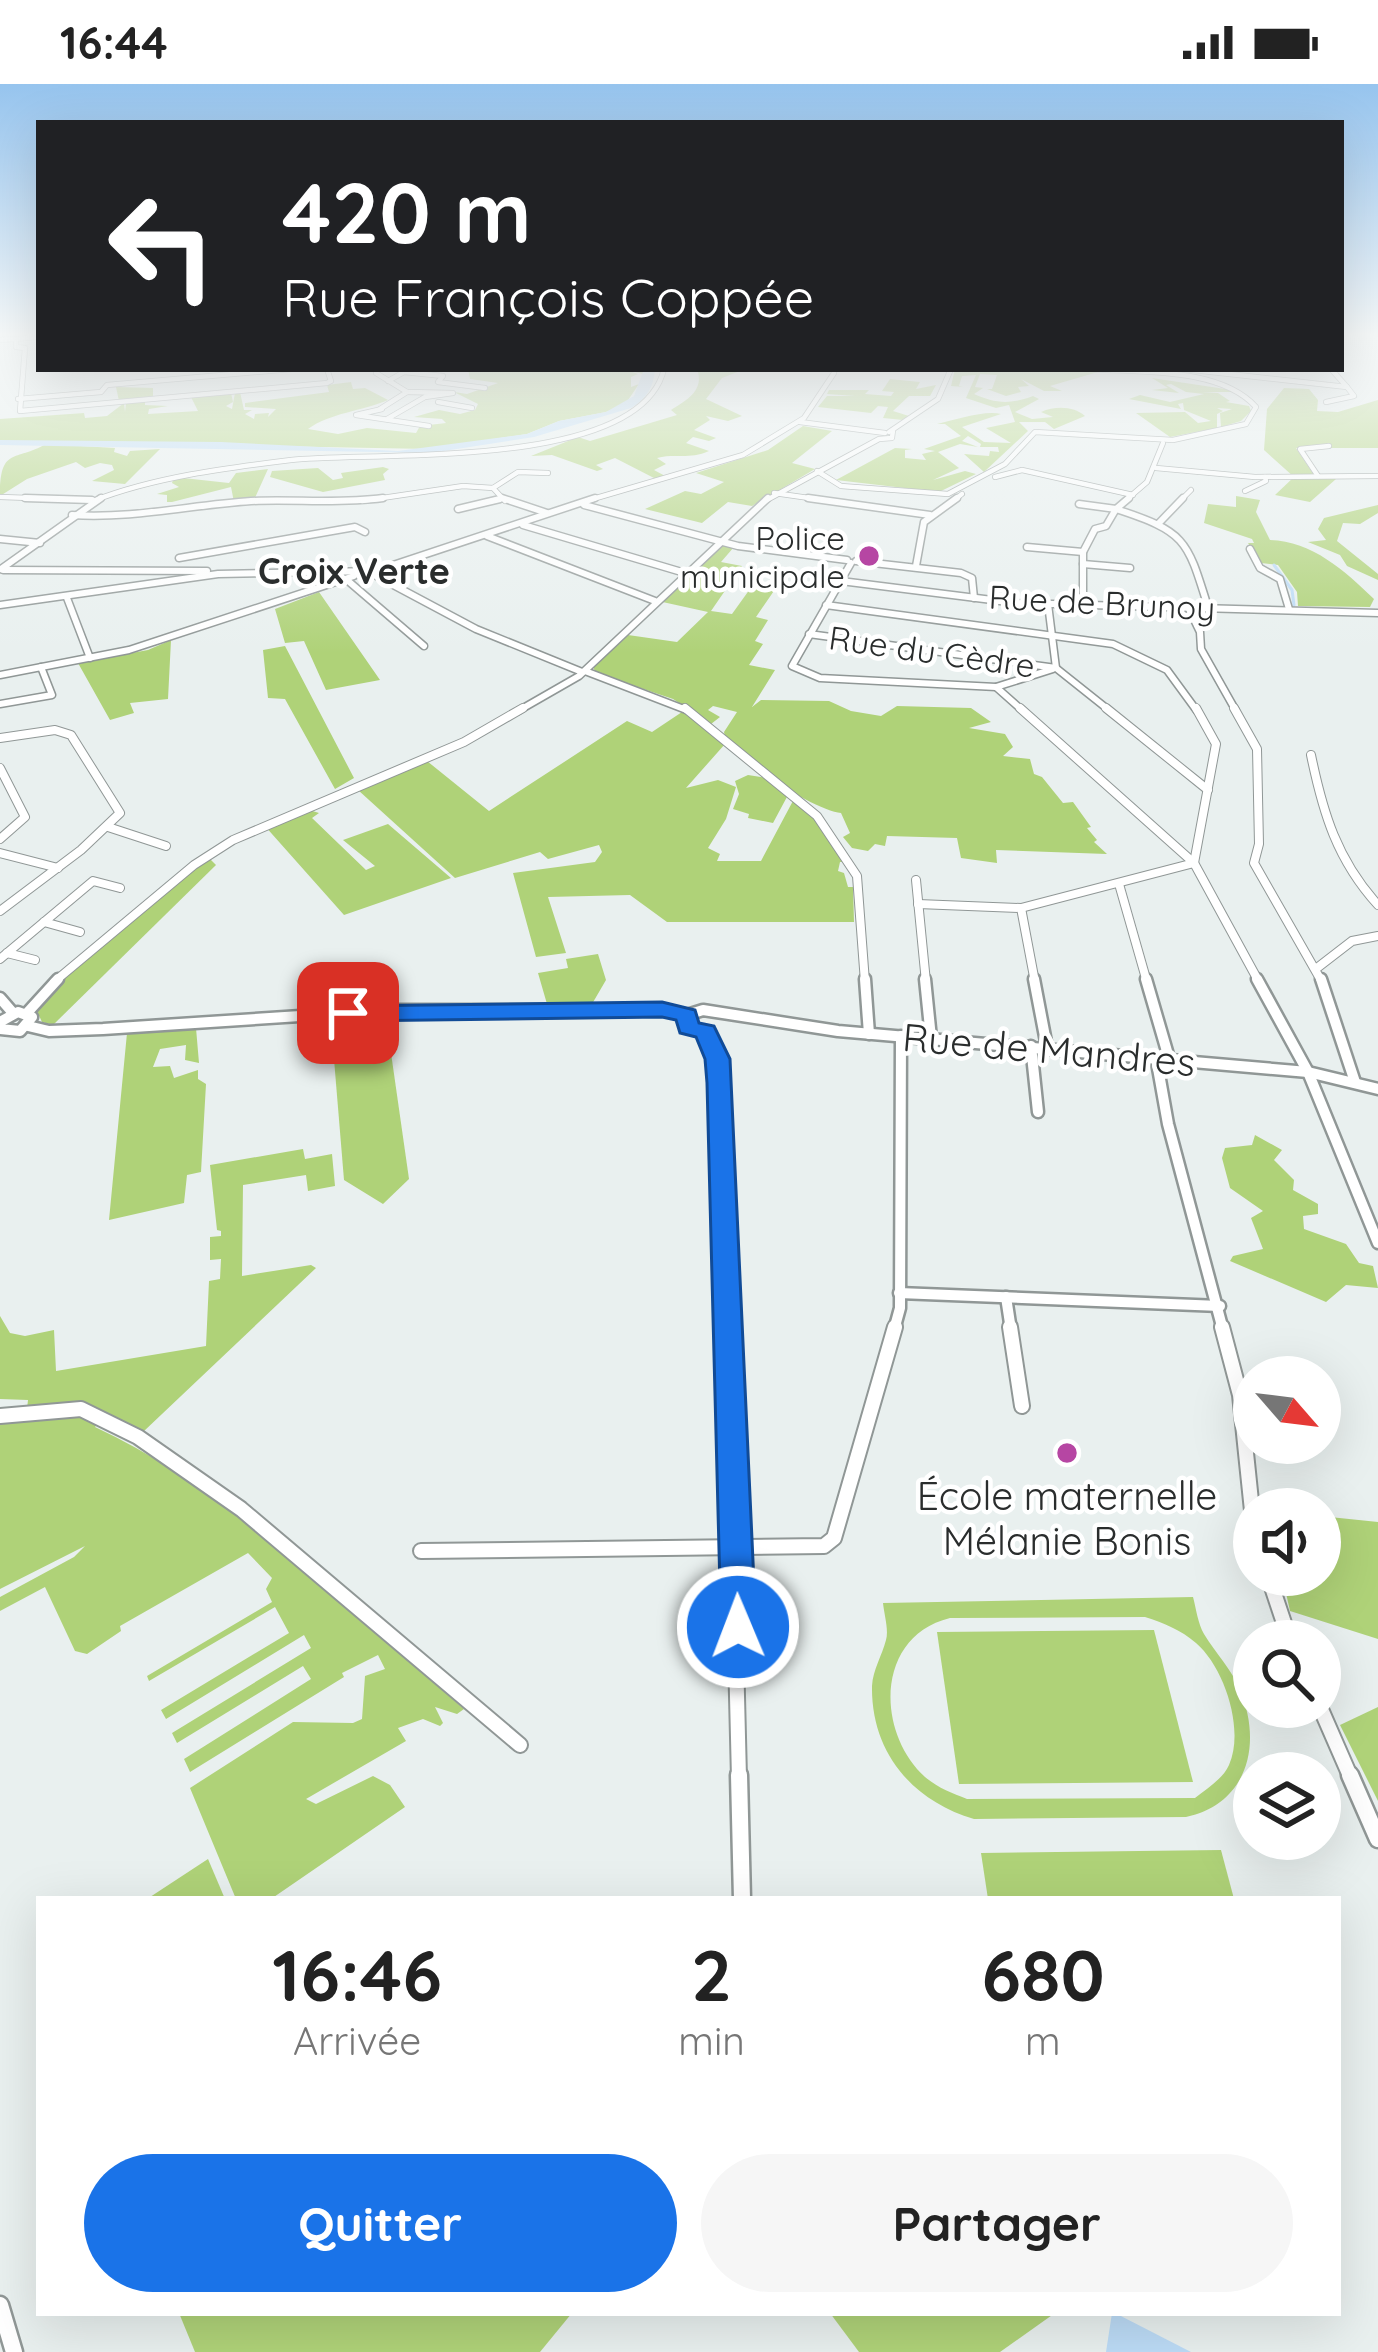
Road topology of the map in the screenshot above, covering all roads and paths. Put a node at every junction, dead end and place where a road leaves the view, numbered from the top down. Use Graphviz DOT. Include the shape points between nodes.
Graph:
graph roads {
  1 [pos="544,442"];
  2 [pos="765,442"];
  3 [pos="871,442"];
  4 [pos="1026,442"];
  5 [pos="1163,443"];
  6 [pos="1329,446"];
  7 [pos="1156,468"];
  8 [pos="818,471"];
  9 [pos="548,473"];
  10 [pos="1265,476"];
  11 [pos="1318,476"];
  12 [pos="1378,476"];
  13 [pos="494,488"];
  14 [pos="1191,490"];
  15 [pos="1245,491"];
  16 [pos="774,494"];
  17 [pos="1133,494"];
  18 [pos="0,497"];
  19 [pos="500,499"];
  20 [pos="93,500"];
  21 [pos="580,504"];
  22 [pos="1079,504"];
  23 [pos="458,509"];
  24 [pos="1116,509"];
  25 [pos="550,514"];
  26 [pos="72,515"];
  27 [pos="930,515"];
  28 [pos="1159,523"];
  29 [pos="520,524"];
  30 [pos="364,532"];
  31 [pos="488,536"];
  32 [pos="0,539"];
  33 [pos="718,541"];
  34 [pos="40,543"];
  35 [pos="1028,547"];
  36 [pos="1043,549"];
  37 [pos="1250,550"];
  38 [pos="1083,552"];
  39 [pos="208,554"];
  40 [pos="179,558"];
  41 [pos="852,561"];
  42 [pos="1083,564"];
  43 [pos="916,566"];
  44 [pos="1043,567"];
  45 [pos="1130,568"];
  46 [pos="0,569"];
  47 [pos="215,572"];
  48 [pos="369,572"];
  49 [pos="685,573"];
  50 [pos="356,574"];
  51 [pos="347,580"];
  52 [pos="841,581"];
  53 [pos="67,598"];
  54 [pos="974,598"];
  55 [pos="655,601"];
  56 [pos="1083,603"];
  57 [pos="1048,604"];
  58 [pos="0,605"];
  59 [pos="826,605"];
  60 [pos="1188,607"];
  61 [pos="1208,607"];
  62 [pos="1289,610"];
  63 [pos="1378,613"];
  64 [pos="808,634"];
  65 [pos="1052,634"];
  66 [pos="424,646"];
  67 [pos="90,658"];
  68 [pos="40,667"];
  69 [pos="1056,668"];
  70 [pos="583,672"];
  71 [pos="0,675"];
  72 [pos="996,687"];
  73 [pos="0,704"];
  74 [pos="0,738"];
  75 [pos="1311,755"];
  76 [pos="0,768"];
  77 [pos="1208,790"];
  78 [pos="108,827"];
  79 [pos="0,839"];
  80 [pos="166,846"];
  81 [pos="0,853"];
  82 [pos="1194,863"];
  83 [pos="58,868"];
  84 [pos="916,880"];
  85 [pos="1119,884"];
  86 [pos="120,888"];
  87 [pos="918,904"];
  88 [pos="1378,905"];
  89 [pos="1021,908"];
  90 [pos="0,910"];
  91 [pos="44,922"];
  92 [pos="80,932"];
  93 [pos="1378,936"];
  94 [pos="4,956"];
  95 [pos="35,960"];
  96 [pos="1317,968"];
  97 [pos="0,998"];
  98 [pos="13,1013"];
  99 [pos="687,1016"];
  100 [pos="718,1017"];
  101 [pos="28,1020"];
  102 [pos="0,1026"];
  103 [pos="705,1032"];
  104 [pos="869,1034"];
  105 [pos="901,1036"];
  106 [pos="931,1038"];
  107 [pos="1031,1046"];
  108 [pos="1047,1047"];
  109 [pos="1162,1057"];
  110 [pos="1308,1072"];
  111 [pos="1355,1082"];
  112 [pos="1378,1089"];
  113 [pos="1038,1112"];
  114 [pos="1378,1243"];
  115 [pos="899,1293"];
  116 [pos="1006,1297"];
  117 [pos="1220,1306"];
  118 [pos="1022,1406"];
  119 [pos="0,1416"];
  120 [pos="1248,1488"];
  121 [pos="736,1549"];
  122 [pos="421,1551"];
  123 [pos="1328,1728"];
  124 [pos="520,1745"];
  125 [pos="1378,1839"];
  126 [pos="742,1896"];
  127 [pos="0,2306"];
  128 [pos="14,2352"];
  1 -- 20 [label="street" via="293,460 169,477"];
  2 -- 21 [label="street"];
  3 -- 8 [label="street"];
  4 -- 8 [label="street" via="1005,464 941,495 841,486"];
  5 -- 7 [label="street"];
  6 -- 11 [label="street" via="1300,449"];
  7 -- 10 [label="street"];
  7 -- 17 [label="street"];
  8 -- 16 [label="street"];
  9 -- 13 [label="street" via="518,472"];
  10 -- 11 [label="street"];
  10 -- 15 [label="street"];
  11 -- 12 [label="street"];
  13 -- 19 [label="street"];
  13 -- 26 [label="street" via="341,504 255,501"];
  14 -- 28 [label="street"];
  16 -- 27 [label="street"];
  16 -- 33 [label="street"];
  17 -- 24 [label="street"];
  17 -- 27 [label="street" via="1011,470"];
  18 -- 20 [label="street"];
  19 -- 23 [label="street"];
  19 -- 25 [label="street"];
  20 -- 26 [label="street"];
  21 -- 25 [label="street"];
  21 -- 33 [label="street, Rue de Brunoy"];
  22 -- 24 [label="street"];
  24 -- 28 [label="street"];
  24 -- 38 [label="street"];
  25 -- 29 [label="street"];
  26 -- 34 [label="street"];
  27 -- 43 [label="street"];
  28 -- 61 [label="street" via="1189,546"];
  29 -- 31 [label="street"];
  29 -- 49 [label="street"];
  30 -- 39 [label="street" via="355,527"];
  31 -- 48 [label="street"];
  31 -- 55 [label="street"];
  32 -- 34 [label="street"];
  33 -- 41 [label="street, Rue de Brunoy"];
  33 -- 49 [label="street"];
  34 -- 46 [label="street"];
  35 -- 36 [label="street"];
  36 -- 38 [label="street"];
  36 -- 44 [label="street"];
  37 -- 62 [label="street" via="1280,579"];
  38 -- 42 [label="street"];
  39 -- 40 [label="street"];
  39 -- 47 [label="street"];
  41 -- 43 [label="street, Rue de Brunoy"];
  41 -- 52 [label="street"];
  42 -- 45 [label="street"];
  42 -- 56 [label="street"];
  43 -- 54 [label="street, Rue de Brunoy" via="970,577"];
  46 -- 47 [label="street"];
  47 -- 50 [label="street"];
  47 -- 53 [label="street"];
  48 -- 50 [label="street"];
  48 -- 70 [label="street" via="476,629"];
  49 -- 55 [label="street"];
  50 -- 51 [label="street"];
  51 -- 66 [label="street"];
  51 -- 67 [label="street"];
  52 -- 54 [label="street"];
  52 -- 59 [label="street"];
  53 -- 58 [label="street"];
  53 -- 67 [label="street"];
  54 -- 57 [label="street, Rue de Brunoy"];
  55 -- 70 [label="street"];
  56 -- 57 [label="street, Rue de Brunoy"];
  56 -- 60 [label="street, Rue de Brunoy"];
  57 -- 65 [label="street"];
  59 -- 64 [label="street"];
  59 -- 65 [label="street"];
  60 -- 61 [label="street, Rue de Brunoy"];
  60 -- 96 [label="street" via="1201,649 1257,749 1255,863"];
  61 -- 62 [label="street, Rue de Brunoy"];
  62 -- 63 [label="street, Rue de Brunoy"];
  64 -- 69 [label="street, Rue du Cèdre"];
  64 -- 72 [label="street" via="792,663 808,676"];
  65 -- 69 [label="street"];
  65 -- 77 [label="street" via="1141,651 1173,671 1216,744"];
  67 -- 68 [label="street"];
  68 -- 71 [label="street"];
  68 -- 73 [label="street" via="52,695"];
  69 -- 72 [label="street"];
  69 -- 77 [label="street"];
  70 -- 101 [label="street" via="464,742 219,848 40,994"];
  70 -- 104 [label="street" via="685,708 817,816 857,876"];
  72 -- 82 [label="street"];
  74 -- 78 [label="street" via="71,735 120,808"];
  75 -- 88 [label="street" via="1320,818 1349,876"];
  76 -- 79 [label="street" via="25,817"];
  77 -- 82 [label="street"];
  78 -- 80 [label="street"];
  78 -- 83 [label="street"];
  81 -- 83 [label="street"];
  82 -- 85 [label="street"];
  82 -- 110 [label="street"];
  83 -- 90 [label="street"];
  84 -- 87 [label="street"];
  85 -- 89 [label="street"];
  85 -- 109 [label="street"];
  86 -- 91 [label="street" via="93,881"];
  87 -- 89 [label="street"];
  87 -- 106 [label="street"];
  89 -- 108 [label="street"];
  91 -- 92 [label="street"];
  91 -- 94 [label="street"];
  93 -- 96 [label="street" via="1352,941"];
  94 -- 95 [label="street"];
  96 -- 111 [label="street"];
  97 -- 98 [label="street"];
  98 -- 101 [label="street"];
  98 -- 102 [label="street"];
  99 -- 100 [label="street, Rue de Mandres" via="703,1010"];
  99 -- 101 [label="street, Rue de Mandres" via="403,1010 49,1030"];
  99 -- 103 [label="street" via="688,1028"];
  100 -- 103 [label="street"];
  100 -- 104 [label="street, Rue de Mandres"];
  101 -- 102 [label="street" via="14,1032"];
  103 -- 121 [label="street" via="720,1083"];
  104 -- 105 [label="street, Rue de Mandres"];
  105 -- 106 [label="street, Rue de Mandres"];
  105 -- 115 [label="street"];
  106 -- 107 [label="street, Rue de Mandres"];
  107 -- 108 [label="street, Rue de Mandres"];
  107 -- 113 [label="street"];
  108 -- 109 [label="street, Rue de Mandres"];
  109 -- 110 [label="street, Rue de Mandres"];
  109 -- 117 [label="street" via="1168,1124"];
  110 -- 111 [label="street, Rue de Mandres"];
  110 -- 114 [label="street"];
  111 -- 112 [label="street, Rue de Mandres"];
  115 -- 116 [label="street"];
  115 -- 121 [label="street" via="834,1538 824,1546"];
  116 -- 117 [label="street"];
  116 -- 118 [label="street"];
  117 -- 120 [label="street" via="1246,1431"];
  119 -- 124 [label="street" via="81,1409 138,1437 241,1509"];
  121 -- 122 [label="street"];
  121 -- 126 [label="street"];
  123 -- 125 [label="street"];
  127 -- 128 [label="street"];
}
